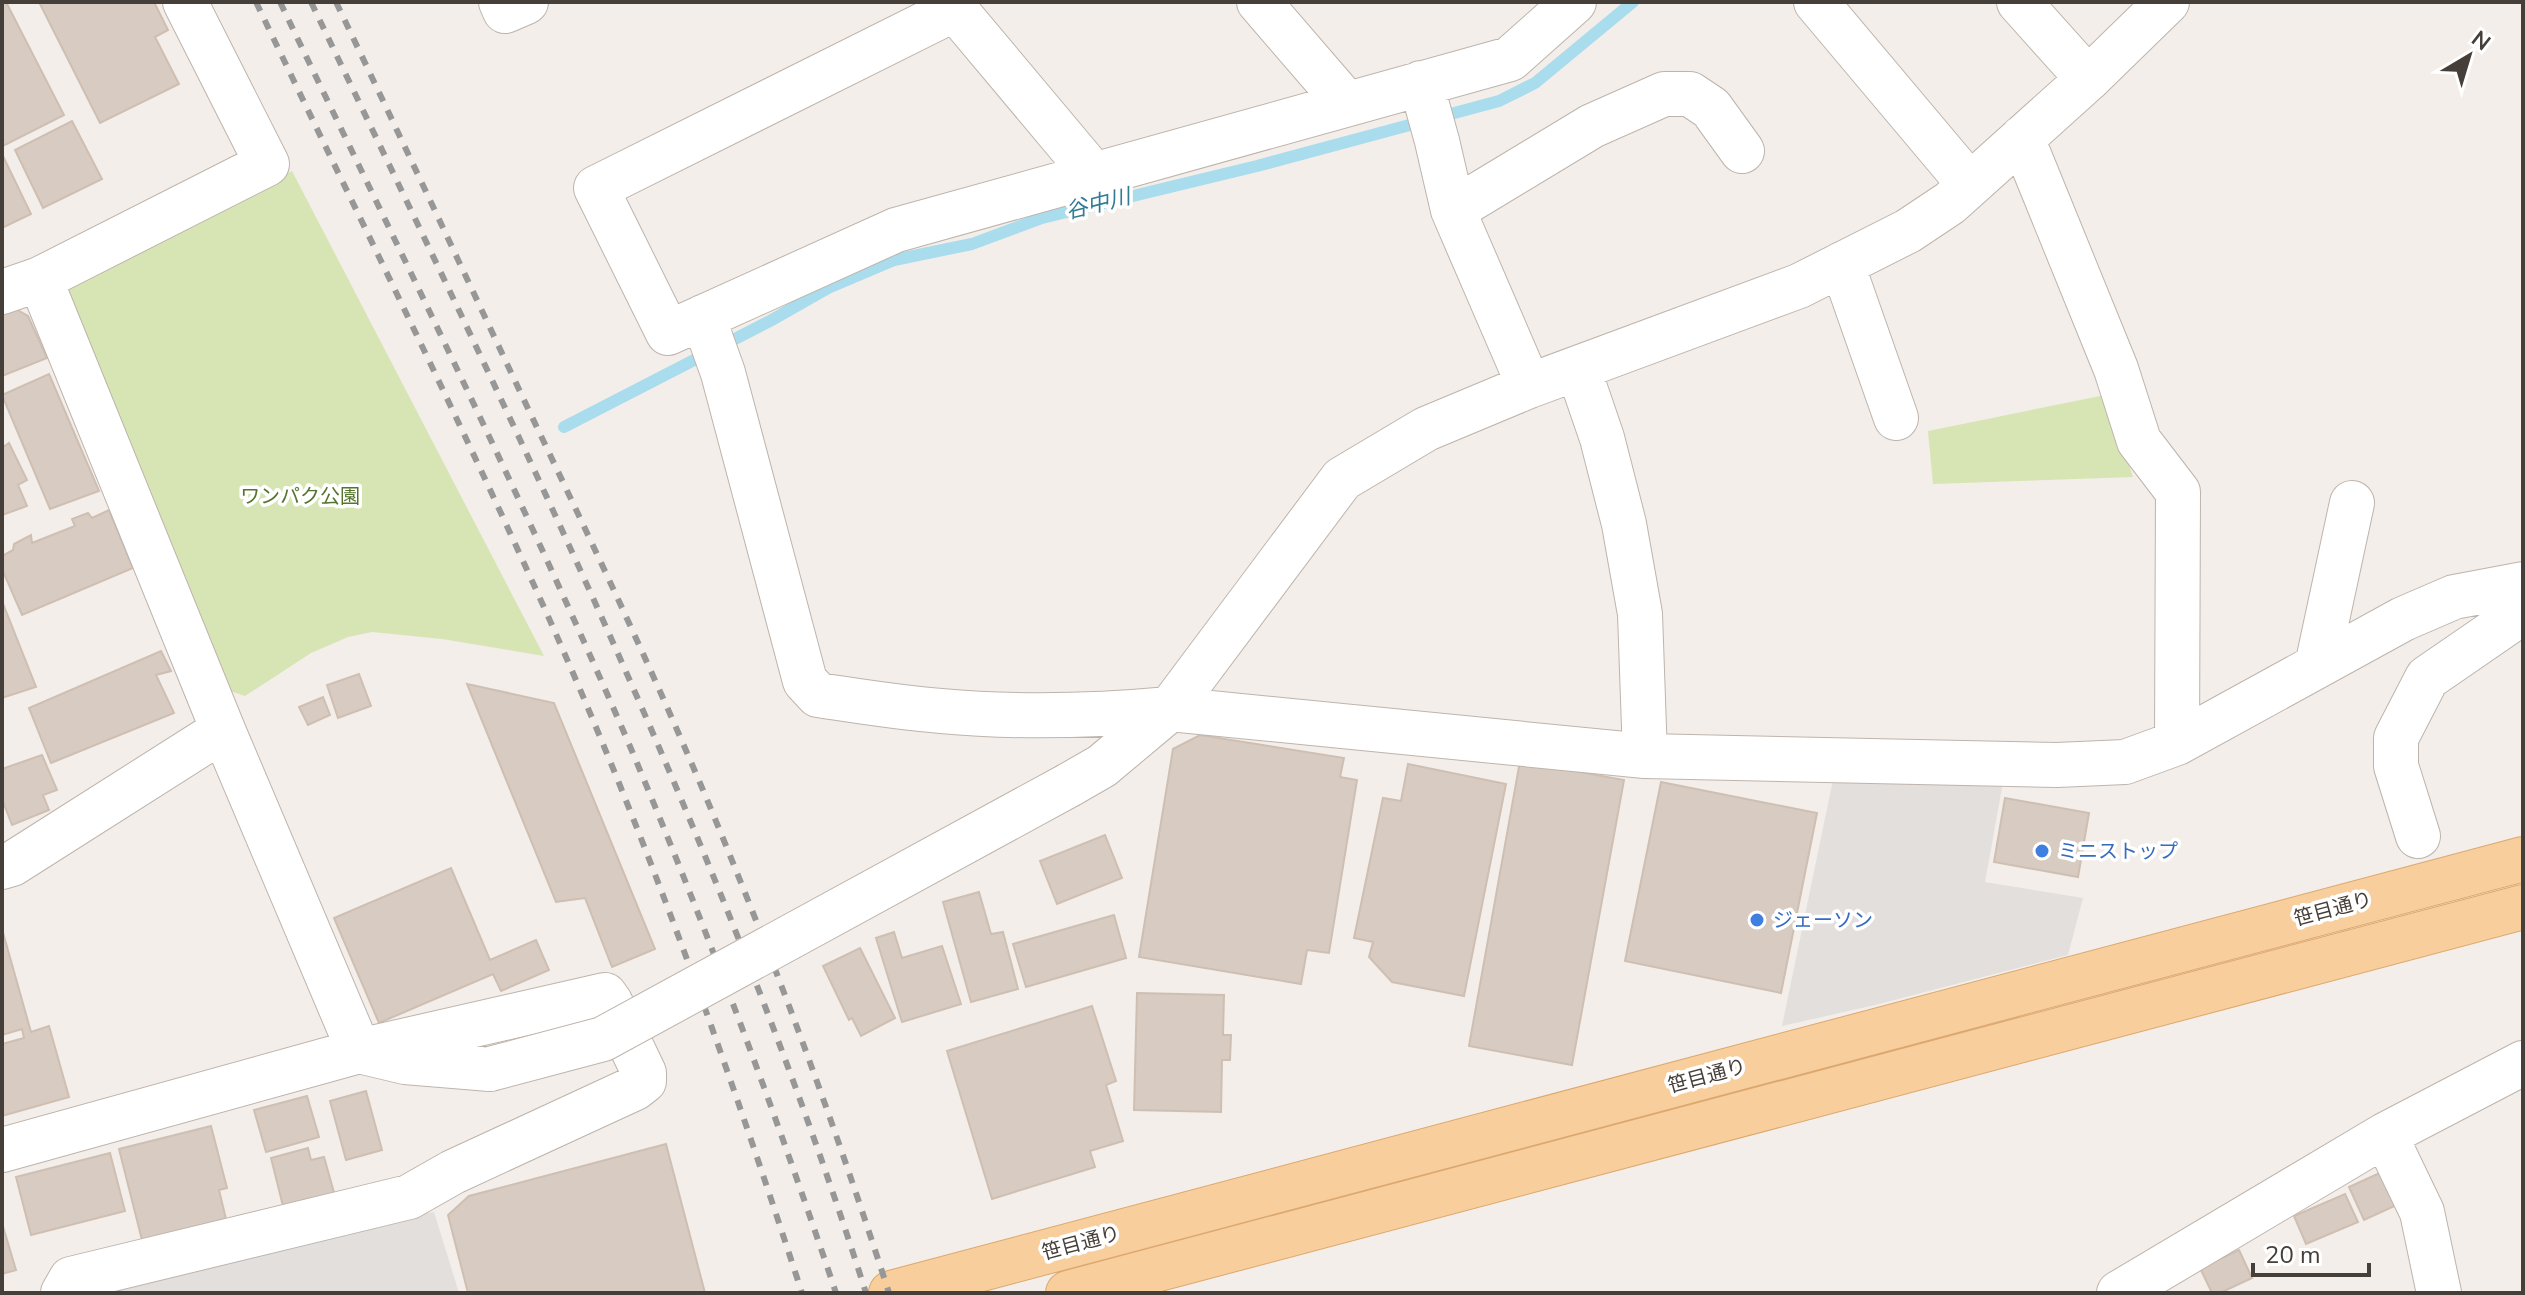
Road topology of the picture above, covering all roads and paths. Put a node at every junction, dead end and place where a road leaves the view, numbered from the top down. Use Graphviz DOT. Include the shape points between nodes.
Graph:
graph roads {
  1 [pos="185,2"];
  2 [pos="501,2"];
  3 [pos="526,2"];
  4 [pos="1259,2"];
  5 [pos="1574,2"];
  6 [pos="1816,2"];
  7 [pos="2019,2"];
  8 [pos="2167,2"];
  9 [pos="952,6"];
  10 [pos="2088,79"];
  11 [pos="1347,104"];
  12 [pos="1428,108"];
  13 [pos="2022,138"];
  14 [pos="1742,151"];
  15 [pos="1094,175"];
  16 [pos="1970,185"];
  17 [pos="1453,210"];
  18 [pos="1842,264"];
  19 [pos="21,285"];
  20 [pos="703,317"];
  21 [pos="1578,368"];
  22 [pos="1529,386"];
  23 [pos="1896,418"];
  24 [pos="2352,503"];
  25 [pos="2523,584"];
  26 [pos="2523,612"];
  27 [pos="2317,666"];
  28 [pos="1170,709"];
  29 [pos="223,730"];
  30 [pos="2177,743"];
  31 [pos="1645,756"];
  32 [pos="2418,836"];
  33 [pos="5,858"];
  34 [pos="2523,859"];
  35 [pos="2523,907"];
  36 [pos="359,1051"];
  37 [pos="2523,1063"];
  38 [pos="2385,1135"];
  39 [pos="2,1150"];
  40 [pos="63,1293"];
  41 [pos="891,1293"];
  42 [pos="1068,1293"];
  43 [pos="2121,1293"];
  44 [pos="2439,1293"];
  1 -- 19 [label="street" via="267,164"];
  2 -- 3 [label="street" via="505,11"];
  4 -- 11 [label="street"];
  5 -- 12 [label="street" via="1510,59"];
  6 -- 16 [label="street"];
  7 -- 10 [label="street"];
  8 -- 10 [label="street"];
  9 -- 15 [label="street"];
  9 -- 20 [label="street" via="596,188 668,333"];
  10 -- 13 [label="street"];
  11 -- 12 [label="street"];
  11 -- 15 [label="street"];
  12 -- 17 [label="street"];
  13 -- 16 [label="street"];
  13 -- 30 [label="street" via="2116,369 2139,441 2178,492"];
  14 -- 17 [label="street" via="1711,108 1690,94 1664,94 1592,126"];
  15 -- 20 [label="street" via="896,230"];
  16 -- 18 [label="street" via="1908,231"];
  17 -- 22 [label="street"];
  18 -- 21 [label="street" via="1799,286"];
  18 -- 23 [label="street"];
  19 -- 29 [label="street"];
  20 -- 28 [label="street" via="723,373 805,681 818,695 1028,716"];
  21 -- 22 [label="street"];
  21 -- 31 [label="street" via="1624,524 1640,614"];
  22 -- 28 [label="street" via="1426,429 1342,479"];
  24 -- 27 [label="street"];
  25 -- 27 [label="street" via="2454,597"];
  26 -- 32 [label="street" via="2427,678 2396,738 2396,766"];
  27 -- 30 [label="street"];
  28 -- 31 [label="street"];
  28 -- 36 [label="street, bridge" via="1102,766 603,1039 490,1069 405,1062"];
  29 -- 33 [label="street"];
  29 -- 36 [label="street"];
  30 -- 31 [label="street" via="2125,762 2057,765"];
  34 -- 41 [label="main road, 笹目通り"];
  35 -- 42 [label="main road"];
  36 -- 39 [label="street"];
  36 -- 40 [label="street" via="605,995 644,1081 409,1197 71,1279"];
  37 -- 38 [label="street"];
  38 -- 43 [label="street"];
  38 -- 44 [label="street" via="2422,1212"];
}
